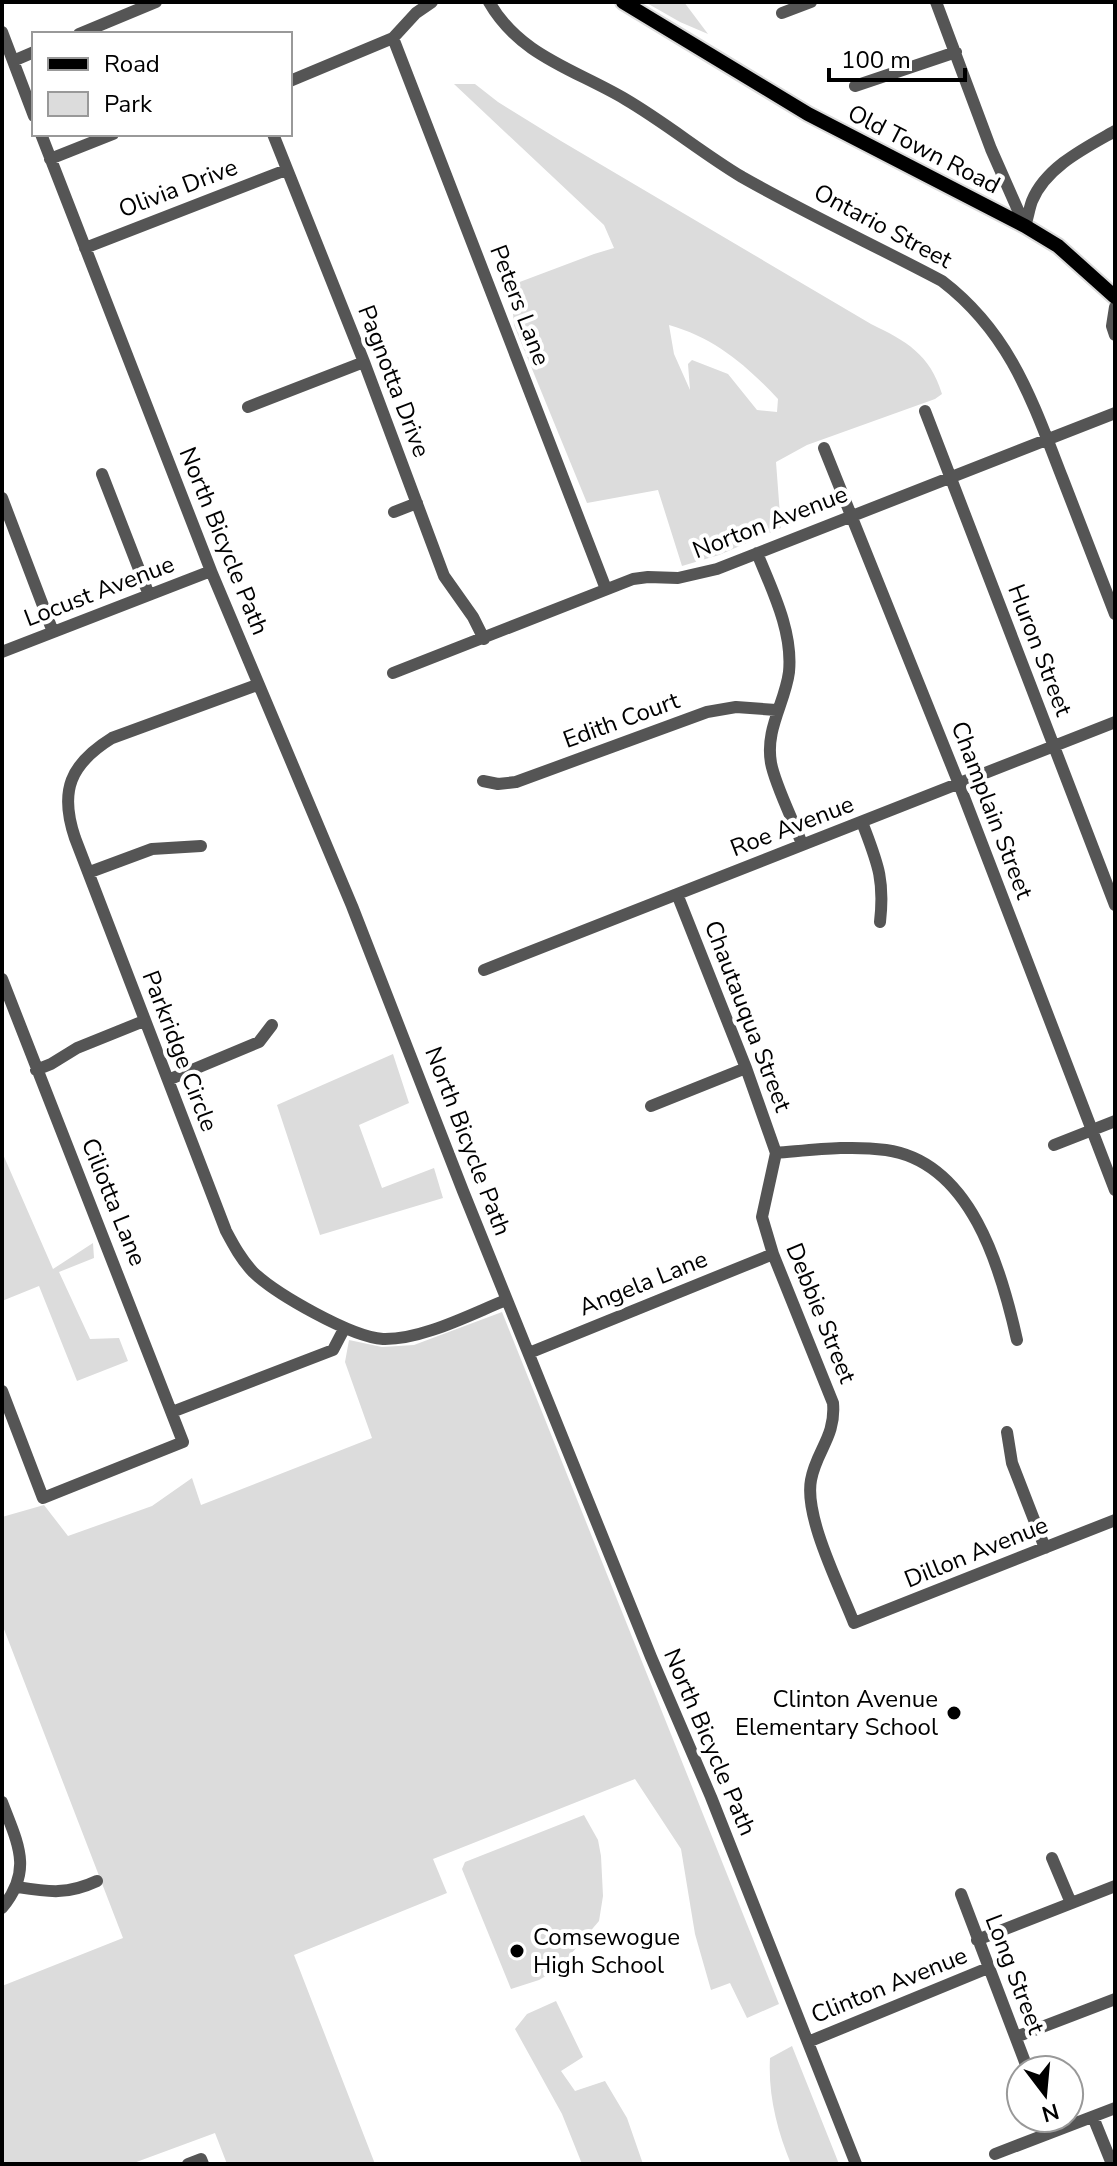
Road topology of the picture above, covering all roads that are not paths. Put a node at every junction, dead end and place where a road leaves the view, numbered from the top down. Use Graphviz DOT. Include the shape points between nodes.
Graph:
graph roads {
  1 [pos="156,2"];
  2 [pos="432,2"];
  3 [pos="489,2"];
  4 [pos="623,2"];
  5 [pos="811,2"];
  6 [pos="938,3"];
  7 [pos="782,13"];
  8 [pos="2,32"];
  9 [pos="84,32"];
  10 [pos="393,38"];
  11 [pos="956,52"];
  12 [pos="32,53"];
  13 [pos="13,61"];
  14 [pos="292,80"];
  15 [pos="855,86"];
  16 [pos="32,111"];
  17 [pos="1115,131"];
  18 [pos="42,136"];
  19 [pos="108,136"];
  20 [pos="274,136"];
  21 [pos="50,159"];
  22 [pos="286,170"];
  23 [pos="1025,226"];
  24 [pos="85,248"];
  25 [pos="1115,297"];
  26 [pos="1115,307"];
  27 [pos="1115,335"];
  28 [pos="364,362"];
  29 [pos="252,406"];
  30 [pos="925,411"];
  31 [pos="1115,413"];
  32 [pos="1047,439"];
  33 [pos="824,448"];
  34 [pos="102,474"];
  35 [pos="951,477"];
  36 [pos="2,498"];
  37 [pos="417,503"];
  38 [pos="394,512"];
  39 [pos="851,515"];
  40 [pos="757,553"];
  41 [pos="211,571"];
  42 [pos="606,589"];
  43 [pos="149,595"];
  44 [pos="1115,614"];
  45 [pos="53,632"];
  46 [pos="484,639"];
  47 [pos="2,652"];
  48 [pos="393,673"];
  49 [pos="257,685"];
  50 [pos="776,710"];
  51 [pos="1115,722"];
  52 [pos="1054,747"];
  53 [pos="483,781"];
  54 [pos="959,784"];
  55 [pos="862,822"];
  56 [pos="802,844"];
  57 [pos="201,846"];
  58 [pos="90,872"];
  59 [pos="677,894"];
  60 [pos="1115,905"];
  61 [pos="880,922"];
  62 [pos="484,970"];
  63 [pos="2,979"];
  64 [pos="144,1021"];
  65 [pos="272,1025"];
  66 [pos="746,1068"];
  67 [pos="36,1070"];
  68 [pos="168,1080"];
  69 [pos="651,1106"];
  70 [pos="1115,1121"];
  71 [pos="1091,1130"];
  72 [pos="1054,1145"];
  73 [pos="776,1153"];
  74 [pos="1115,1190"];
  75 [pos="773,1254"];
  76 [pos="506,1300"];
  77 [pos="344,1329"];
  78 [pos="1017,1340"];
  79 [pos="529,1353"];
  80 [pos="2,1391"];
  81 [pos="172,1412"];
  82 [pos="1007,1432"];
  83 [pos="1115,1520"];
  84 [pos="1045,1548"];
  85 [pos="854,1623"];
  86 [pos="2,1802"];
  87 [pos="1052,1858"];
  88 [pos="97,1881"];
  89 [pos="1115,1886"];
  90 [pos="17,1887"];
  91 [pos="961,1894"];
  92 [pos="1071,1903"];
  93 [pos="2,1908"];
  94 [pos="977,1940"];
  95 [pos="988,1968"];
  96 [pos="1115,1999"];
  97 [pos="1016,2037"];
  98 [pos="808,2042"];
  99 [pos="1022,2054"];
  100 [pos="1115,2108"];
  101 [pos="1093,2117"];
  102 [pos="1085,2120"];
  103 [pos="1048,2134"];
  104 [pos="995,2154"];
  105 [pos="188,2164"];
  106 [pos="203,2164"];
  107 [pos="856,2164"];
  108 [pos="1112,2164"];
  1 -- 9 [label="street"];
  2 -- 10 [label="street"];
  3 -- 32 [label="street, Ontario Street" via="510,31 536,52 626,100 742,176 942,281 968,301 1018,370"];
  4 -- 23 [label="main road, Old Town Road" via="808,114"];
  5 -- 7 [label="street"];
  6 -- 11 [label="street"];
  8 -- 13 [label="street"];
  10 -- 14 [label="street"];
  10 -- 42 [label="street, Peters Lane"];
  11 -- 15 [label="street"];
  11 -- 23 [label="street"];
  12 -- 13 [label="street"];
  13 -- 16 [label="street"];
  17 -- 23 [label="street" via="1080,150 1045,181 1032,199"];
  18 -- 21 [label="street, North Bicycle Path"];
  19 -- 21 [label="street"];
  20 -- 22 [label="street, Pagnotta Drive"];
  21 -- 24 [label="street, North Bicycle Path"];
  22 -- 24 [label="street, Olivia Drive"];
  22 -- 28 [label="street, Pagnotta Drive"];
  23 -- 25 [label="main road, Old Town Road" via="1058,246"];
  24 -- 41 [label="street, North Bicycle Path"];
  26 -- 27 [label="street"];
  28 -- 29 [label="street"];
  28 -- 37 [label="street, Pagnotta Drive"];
  30 -- 35 [label="street, Huron Street"];
  31 -- 32 [label="street, Norton Avenue"];
  32 -- 35 [label="street, Norton Avenue"];
  32 -- 44 [label="street, Ontario Street"];
  33 -- 39 [label="street, Champlain Street"];
  34 -- 43 [label="street"];
  35 -- 39 [label="street, Norton Avenue"];
  35 -- 52 [label="street, Huron Street"];
  36 -- 45 [label="street"];
  37 -- 38 [label="street"];
  37 -- 46 [label="street, Pagnotta Drive" via="444,576"];
  39 -- 40 [label="street, Norton Avenue"];
  39 -- 54 [label="street, Champlain Street"];
  40 -- 42 [label="street, Norton Avenue" via="694,575 648,577"];
  40 -- 50 [label="street" via="789,645 789,671"];
  41 -- 43 [label="street, Locust Avenue"];
  41 -- 49 [label="street, North Bicycle Path"];
  42 -- 46 [label="street, Norton Avenue"];
  43 -- 45 [label="street, Locust Avenue"];
  45 -- 47 [label="street, Locust Avenue"];
  46 -- 48 [label="street, Norton Avenue"];
  49 -- 58 [label="street, Parkridge Circle" via="112,738 81,762 68,789 67,805"];
  49 -- 76 [label="street, North Bicycle Path" via="352,906"];
  50 -- 53 [label="street, Edith Court" via="736,707 707,712 516,782"];
  50 -- 56 [label="street" via="771,764"];
  51 -- 52 [label="street, Roe Avenue"];
  52 -- 54 [label="street, Roe Avenue"];
  52 -- 60 [label="street, Huron Street"];
  54 -- 55 [label="street, Roe Avenue"];
  54 -- 71 [label="street, Champlain Street"];
  55 -- 56 [label="street, Roe Avenue"];
  55 -- 61 [label="street" via="881,871"];
  56 -- 59 [label="street, Roe Avenue"];
  57 -- 58 [label="street" via="152,849"];
  58 -- 64 [label="street, Parkridge Circle"];
  59 -- 62 [label="street, Roe Avenue"];
  59 -- 66 [label="street, Chautauqua Street"];
  63 -- 67 [label="street, Ciliotta Lane"];
  64 -- 67 [label="street"];
  64 -- 68 [label="street, Parkridge Circle"];
  65 -- 68 [label="street" via="259,1042"];
  66 -- 69 [label="street"];
  66 -- 73 [label="street, Chautauqua Street"];
  67 -- 81 [label="street, Ciliotta Lane"];
  68 -- 77 [label="street, Parkridge Circle" via="238,1253 265,1283"];
  70 -- 71 [label="street"];
  71 -- 72 [label="street"];
  71 -- 74 [label="street, Champlain Street"];
  73 -- 75 [label="street, Debbie Street" via="762,1217"];
  73 -- 78 [label="street" via="851,1147 889,1150 917,1159 954,1185 1006,1287"];
  75 -- 79 [label="street, Angela Lane"];
  75 -- 85 [label="street, Debbie Street" via="833,1403 833,1425 813,1470 810,1504"];
  76 -- 77 [label="street, Parkridge Circle" via="404,1337 383,1339"];
  76 -- 79 [label="street, North Bicycle Path"];
  77 -- 81 [label="street" via="333,1350"];
  79 -- 98 [label="street, North Bicycle Path"];
  80 -- 81 [label="street, Ciliotta Lane" via="43,1498 183,1442"];
  82 -- 84 [label="street" via="1012,1463"];
  83 -- 84 [label="street, Dillon Avenue"];
  84 -- 85 [label="street, Dillon Avenue"];
  86 -- 90 [label="street" via="19,1847"];
  87 -- 92 [label="street"];
  88 -- 90 [label="street" via="60,1892"];
  89 -- 92 [label="street, Clinton Avenue"];
  90 -- 93 [label="street"];
  91 -- 94 [label="street, Long Street"];
  92 -- 94 [label="street, Clinton Avenue"];
  94 -- 95 [label="street, Long Street"];
  95 -- 97 [label="street, Long Street"];
  95 -- 98 [label="street, Clinton Avenue"];
  96 -- 97 [label="street"];
  97 -- 99 [label="street, Long Street"];
  98 -- 107 [label="street, North Bicycle Path"];
  100 -- 101 [label="street"];
  101 -- 102 [label="street"];
  101 -- 108 [label="street"];
  103 -- 104 [label="street"];
  105 -- 106 [label="street" via="201,2159"];
}
